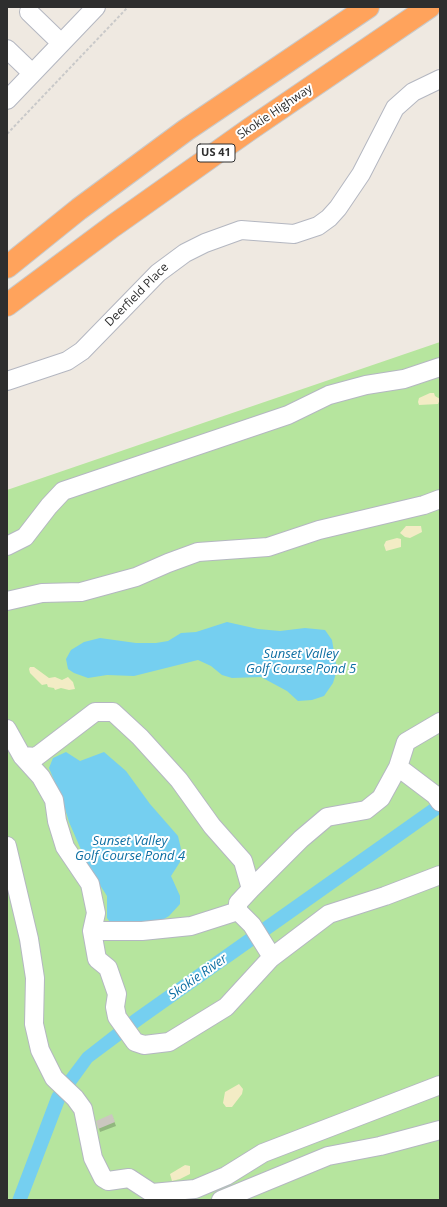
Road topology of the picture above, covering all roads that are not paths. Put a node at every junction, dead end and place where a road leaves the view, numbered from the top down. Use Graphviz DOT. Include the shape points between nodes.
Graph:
graph roads {
  1 [pos="368,7"];
  2 [pos="429,7"];
  3 [pos="87,10"];
  4 [pos="29,12"];
  5 [pos="61,43"];
  6 [pos="7,49"];
  7 [pos="32,73"];
  8 [pos="440,79"];
  9 [pos="10,92"];
  10 [pos="7,267"];
  11 [pos="7,305"];
  12 [pos="440,367"];
  13 [pos="7,381"];
  14 [pos="440,499"];
  15 [pos="7,546"];
  16 [pos="7,600"];
  17 [pos="440,722"];
  18 [pos="7,729"];
  19 [pos="22,756"];
  20 [pos="398,767"];
  21 [pos="438,798"];
  22 [pos="7,846"];
  23 [pos="440,875"];
  24 [pos="251,889"];
  25 [pos="238,911"];
  26 [pos="92,931"];
  27 [pos="269,951"];
  28 [pos="440,1085"];
  29 [pos="440,1130"];
  30 [pos="221,1200"];
  1 -- 10 [label="highway, US 41" via="186,130 79,209"];
  2 -- 11 [label="highway, Skokie Highway / US 41" via="250,129"];
  3 -- 5 [label="street"];
  4 -- 5 [label="street"];
  5 -- 7 [label="street"];
  6 -- 7 [label="street"];
  7 -- 9 [label="street"];
  8 -- 13 [label="street, Deerfield Place" via="413,92 395,108 361,174 338,208 318,226 294,234 241,230 205,243 185,253 158,273 82,351 61,364"];
  12 -- 15 [label="street" via="329,395 280,418 63,491 25,537"];
  14 -- 16 [label="street" via="319,530 268,547 198,552 136,578 81,592 42,594"];
  17 -- 20 [label="street" via="406,742"];
  18 -- 19 [label="street"];
  19 -- 24 [label="street" via="36,757 95,712 113,712 179,780 212,826 242,861"];
  19 -- 26 [label="street" via="41,777 54,800 65,847 90,884 96,913"];
  20 -- 21 [label="street"];
  20 -- 24 [label="street" via="381,798 366,810 327,817"];
  22 -- 28 [label="street" via="29,939 35,978 34,1024 40,1050 54,1078 83,1108 93,1158 103,1178 108,1181 129,1178 152,1193 196,1189 226,1176 263,1153"];
  23 -- 27 [label="street" via="329,914"];
  24 -- 25 [label="street" via="238,903"];
  25 -- 26 [label="street" via="190,926 142,931"];
  25 -- 27 [label="street" via="252,925"];
  26 -- 27 [label="street" via="97,959 108,968 114,981 118,1017 132,1039 144,1045 169,1042 226,1007"];
  29 -- 30 [label="street" via="380,1146 328,1156"];
}
